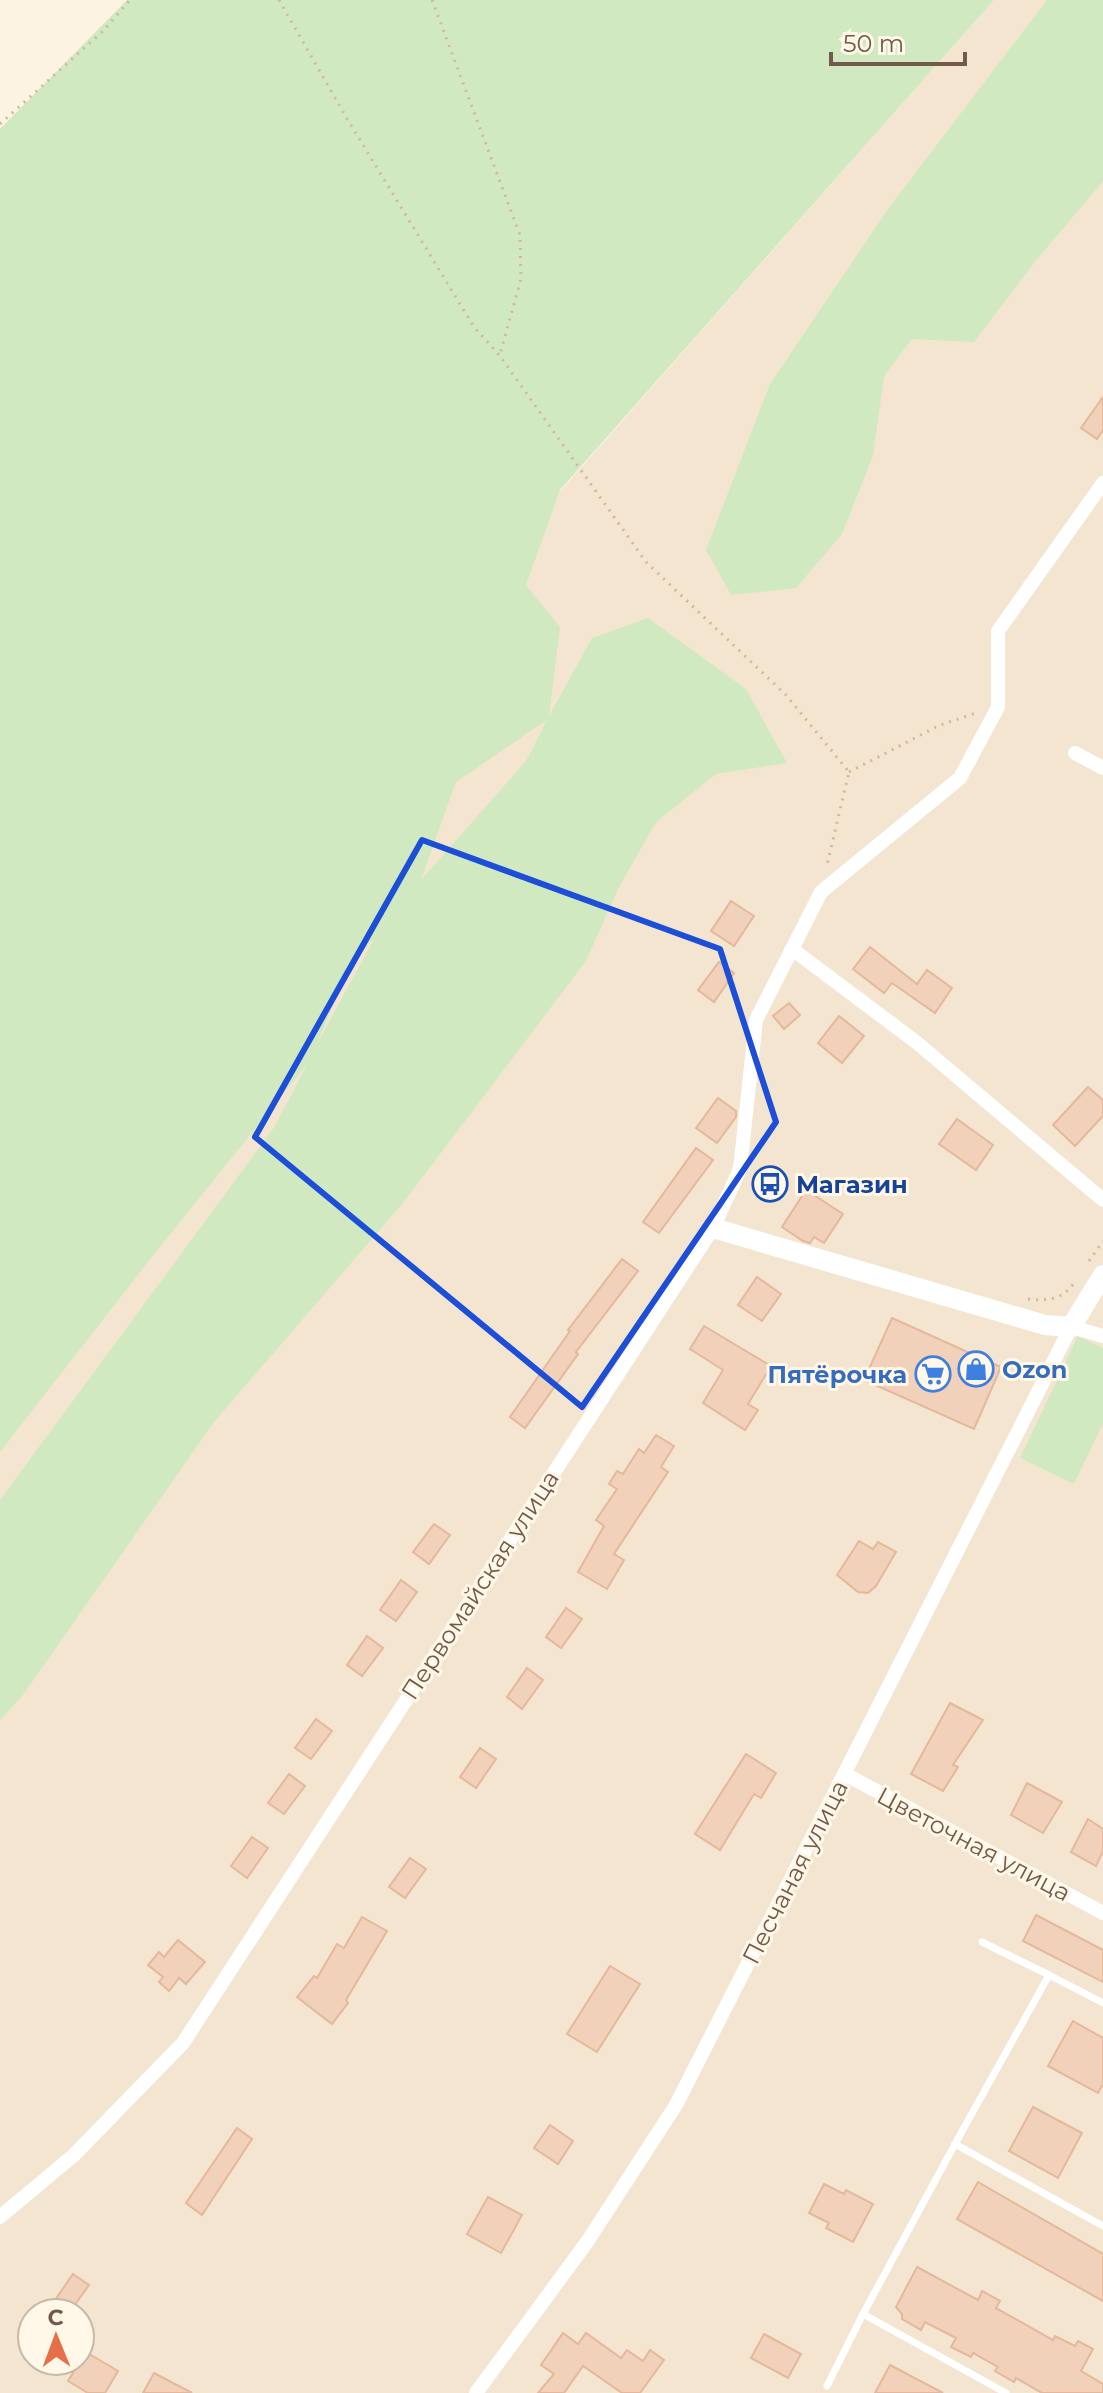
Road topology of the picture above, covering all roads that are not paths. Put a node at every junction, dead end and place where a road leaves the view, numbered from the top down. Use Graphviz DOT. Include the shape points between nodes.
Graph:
graph roads {
  1 [pos="1103,483"];
  2 [pos="1075,753"];
  3 [pos="1103,768"];
  4 [pos="792,949"];
  5 [pos="1103,1200"];
  6 [pos="713,1228"];
  7 [pos="1094,1270"];
  8 [pos="1071,1327"];
  9 [pos="1103,1336"];
  10 [pos="845,1774"];
  11 [pos="1103,1913"];
  12 [pos="982,1942"];
  13 [pos="1049,1975"];
  14 [pos="1103,2003"];
  15 [pos="955,2144"];
  16 [pos="0,2217"];
  17 [pos="1103,2226"];
  18 [pos="863,2314"];
  19 [pos="827,2386"];
  20 [pos="476,2393"];
  21 [pos="1006,2393"];
  1 -- 4 [label="street, Первомайская улица" via="998,631 998,707 960,778 821,892"];
  2 -- 3 [label="street"];
  4 -- 5 [label="street" via="916,1042"];
  4 -- 6 [label="street, Первомайская улица" via="756,1020 740,1169"];
  6 -- 8 [label="street" via="1045,1325"];
  6 -- 16 [label="street, Первомайская улица" via="183,2043 74,2155"];
  7 -- 8 [label="street"];
  8 -- 9 [label="street"];
  8 -- 10 [label="street, Песчаная улица"];
  10 -- 11 [label="street, Цветочная улица"];
  10 -- 20 [label="street, Песчаная улица" via="676,2105 587,2242"];
  12 -- 13 [label="lane"];
  13 -- 14 [label="lane"];
  13 -- 15 [label="lane"];
  15 -- 17 [label="lane"];
  15 -- 18 [label="lane"];
  18 -- 19 [label="lane"];
  18 -- 21 [label="lane"];
}
